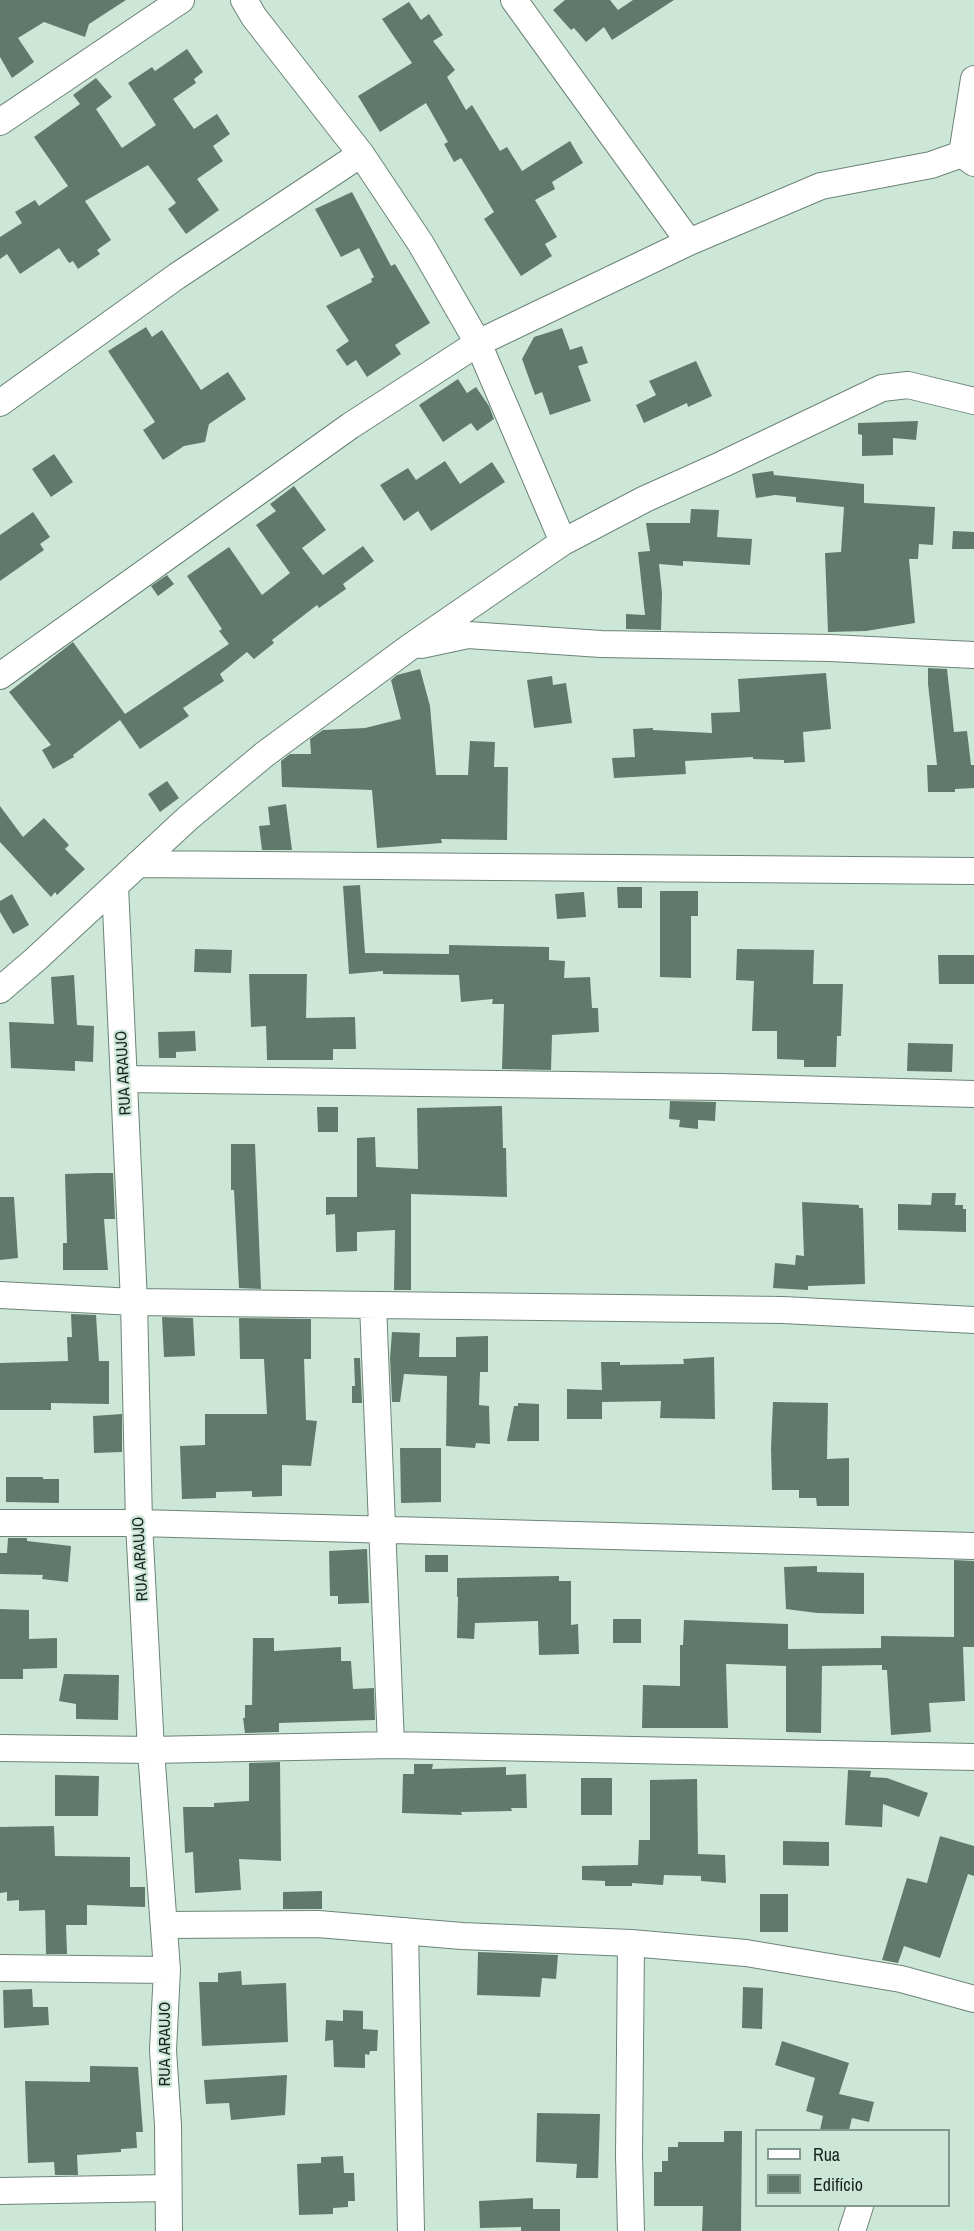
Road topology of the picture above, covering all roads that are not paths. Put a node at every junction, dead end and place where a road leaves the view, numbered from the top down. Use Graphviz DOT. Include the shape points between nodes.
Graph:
graph roads {
  1 [pos="181,0"];
  2 [pos="244,0"];
  3 [pos="526,4"];
  4 [pos="974,79"];
  5 [pos="0,122"];
  6 [pos="361,154"];
  7 [pos="968,159"];
  8 [pos="688,242"];
  9 [pos="478,344"];
  10 [pos="974,401"];
  11 [pos="0,403"];
  12 [pos="563,542"];
  13 [pos="410,647"];
  14 [pos="974,655"];
  15 [pos="0,676"];
  16 [pos="138,864"];
  17 [pos="974,871"];
  18 [pos="116,886"];
  19 [pos="0,990"];
  20 [pos="124,1079"];
  21 [pos="974,1095"];
  22 [pos="0,1295"];
  23 [pos="134,1302"];
  24 [pos="373,1305"];
  25 [pos="974,1320"];
  26 [pos="0,1523"];
  27 [pos="139,1523"];
  28 [pos="381,1530"];
  29 [pos="974,1546"];
  30 [pos="391,1745"];
  31 [pos="0,1748"];
  32 [pos="151,1749"];
  33 [pos="974,1757"];
  34 [pos="164,1924"];
  35 [pos="405,1931"];
  36 [pos="631,1943"];
  37 [pos="0,1968"];
  38 [pos="167,1970"];
  39 [pos="974,1999"];
  40 [pos="168,2188"];
  41 [pos="0,2191"];
  42 [pos="860,2207"];
  43 [pos="170,2231"];
  44 [pos="411,2231"];
  45 [pos="631,2231"];
  46 [pos="852,2231"];
  1 -- 5 [label="street"];
  2 -- 6 [label="street"];
  3 -- 8 [label="street"];
  4 -- 7 [label="street"];
  6 -- 9 [label="street" via="421,244"];
  6 -- 11 [label="street" via="177,276"];
  7 -- 8 [label="street" via="821,186"];
  8 -- 9 [label="street"];
  9 -- 12 [label="street"];
  9 -- 15 [label="street" via="350,426"];
  10 -- 12 [label="street" via="908,385 882,388 645,499"];
  12 -- 13 [label="street"];
  13 -- 14 [label="street" via="468,635 601,644"];
  13 -- 16 [label="street" via="265,754"];
  16 -- 17 [label="street"];
  16 -- 18 [label="street"];
  18 -- 19 [label="street"];
  18 -- 20 [label="street, RUA ARAUJO"];
  20 -- 21 [label="street" via="720,1087"];
  20 -- 23 [label="street, RUA ARAUJO"];
  22 -- 23 [label="street"];
  23 -- 24 [label="street"];
  23 -- 27 [label="street, RUA ARAUJO"];
  24 -- 25 [label="street" via="783,1310"];
  24 -- 28 [label="street"];
  26 -- 27 [label="street"];
  27 -- 28 [label="street"];
  27 -- 32 [label="street, RUA ARAUJO"];
  28 -- 29 [label="street"];
  28 -- 30 [label="street"];
  30 -- 32 [label="street"];
  30 -- 33 [label="street"];
  31 -- 32 [label="street"];
  32 -- 34 [label="street, RUA ARAUJO"];
  34 -- 35 [label="street" via="318,1924"];
  34 -- 38 [label="street, RUA ARAUJO"];
  35 -- 36 [label="street"];
  35 -- 44 [label="street"];
  36 -- 39 [label="street" via="746,1953 901,1979"];
  36 -- 45 [label="street"];
  37 -- 38 [label="street"];
  38 -- 40 [label="street, RUA ARAUJO" via="164,2050"];
  40 -- 41 [label="street"];
  40 -- 43 [label="street, RUA ARAUJO"];
  42 -- 46 [label="street"];
}
